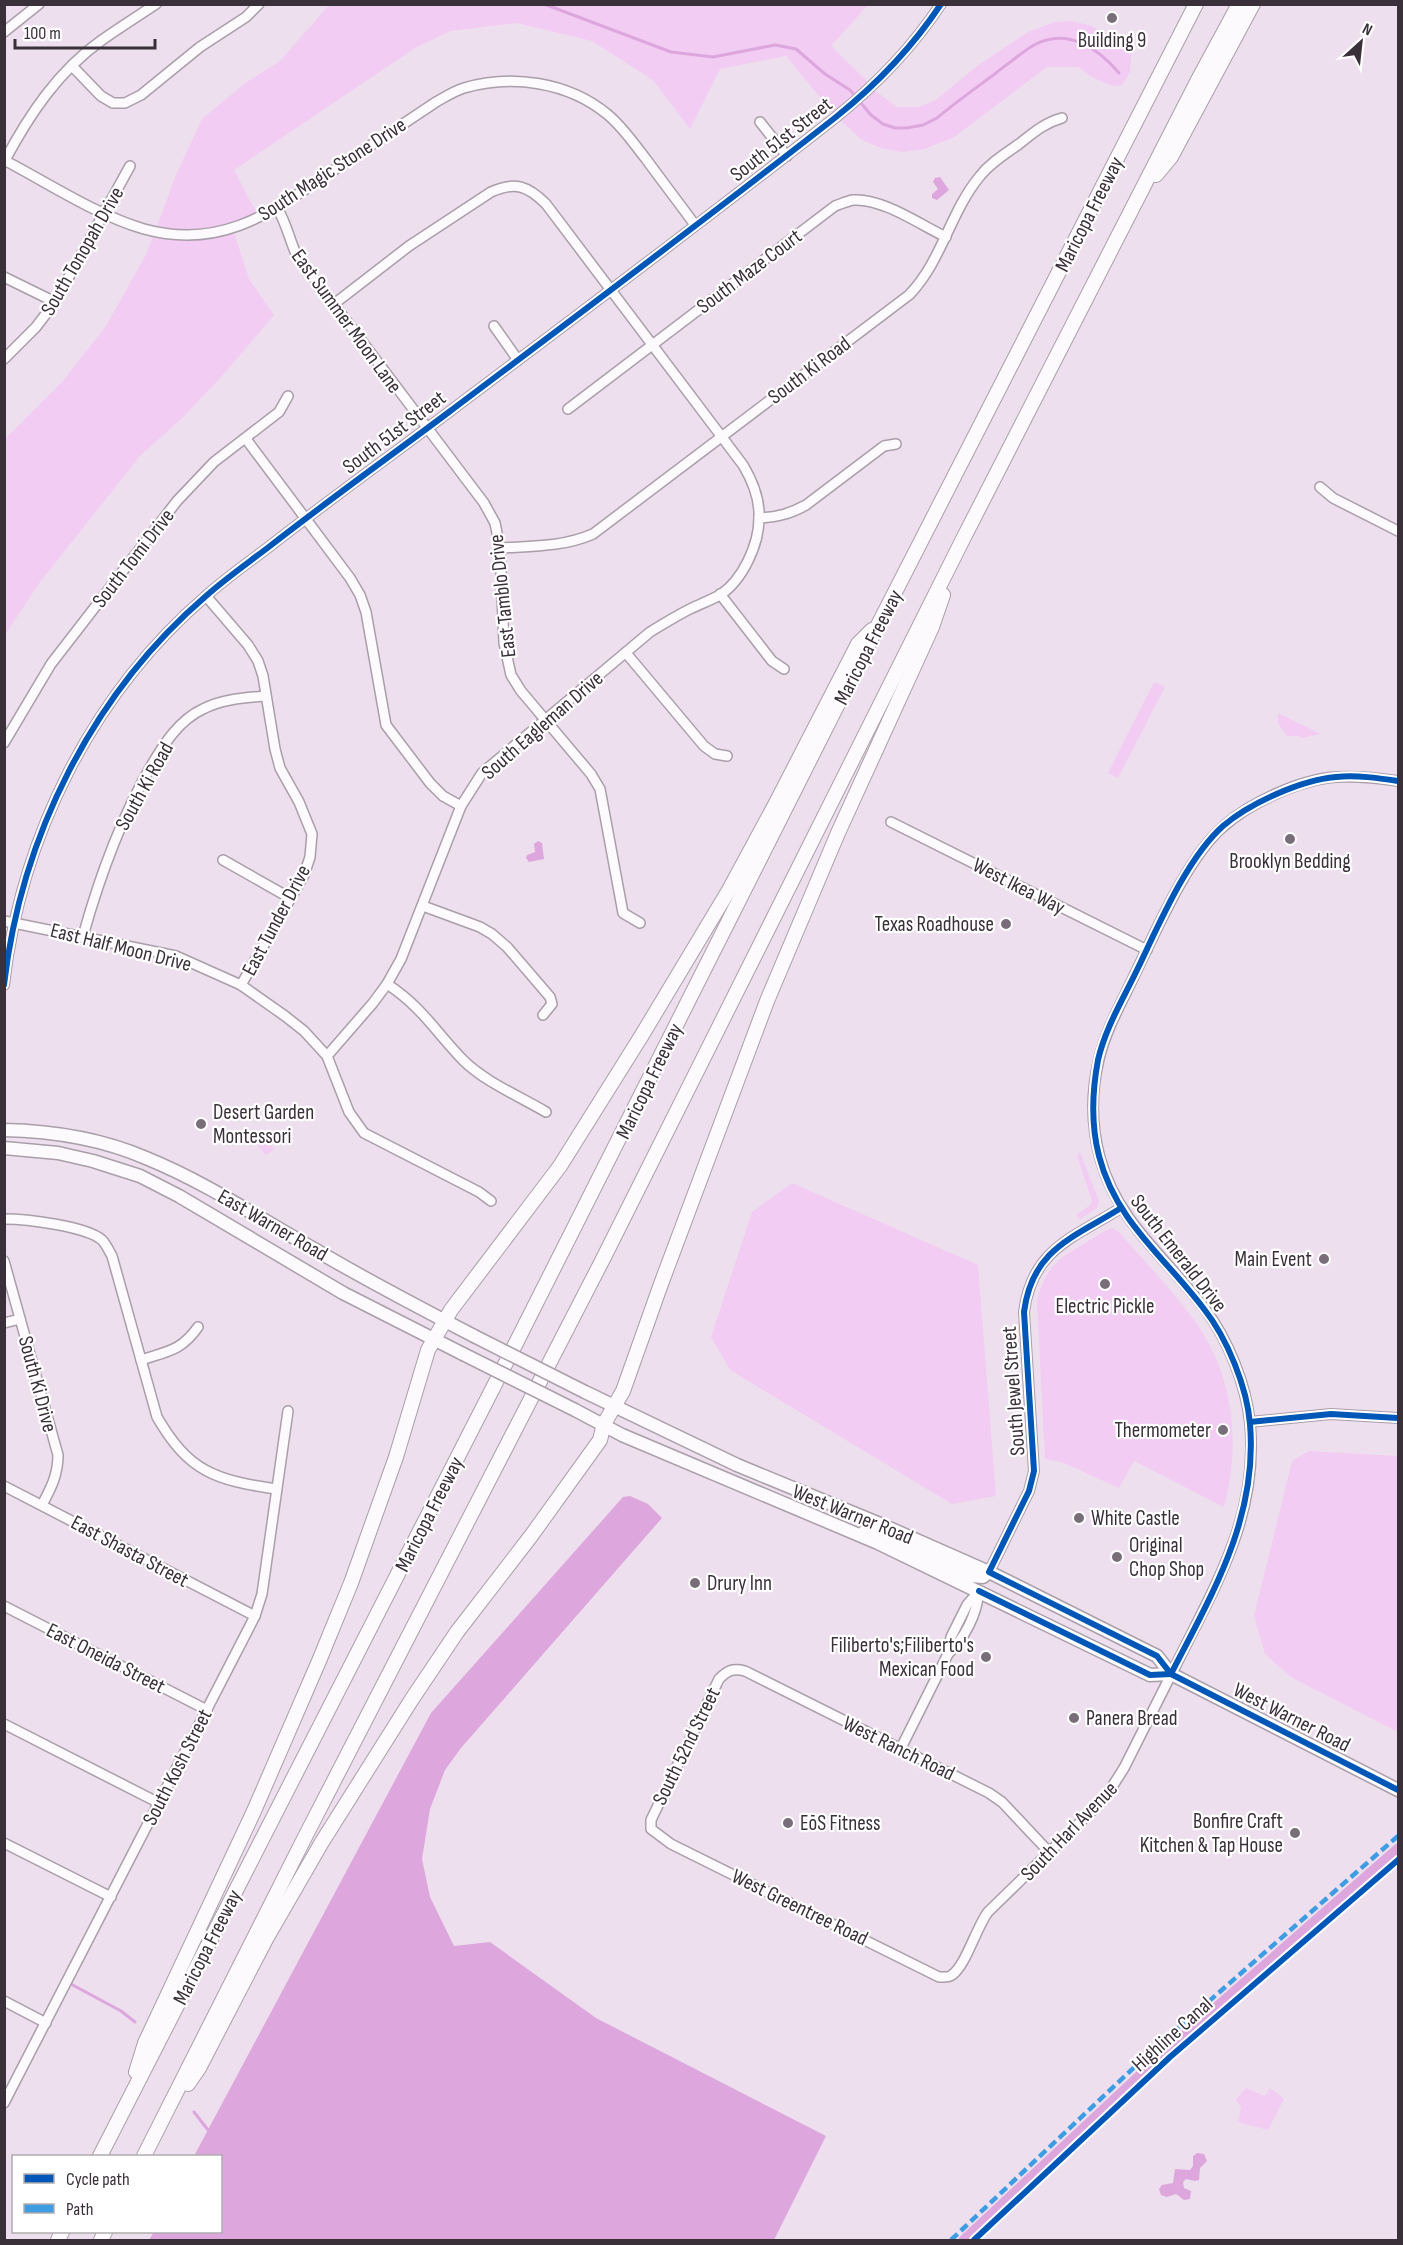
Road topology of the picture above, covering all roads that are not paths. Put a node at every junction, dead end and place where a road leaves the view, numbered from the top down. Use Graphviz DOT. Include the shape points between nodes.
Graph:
graph roads {
  1 [pos="39,4"];
  2 [pos="156,4"];
  3 [pos="260,4"];
  4 [pos="941,4"];
  5 [pos="1196,4"];
  6 [pos="1239,4"];
  7 [pos="1253,4"];
  8 [pos="4,32"];
  9 [pos="72,66"];
  10 [pos="1062,118"];
  11 [pos="760,122"];
  12 [pos="786,156"];
  13 [pos="5,161"];
  14 [pos="130,166"];
  15 [pos="1138,198"];
  16 [pos="277,208"];
  17 [pos="105,214"];
  18 [pos="695,225"];
  19 [pos="946,237"];
  20 [pos="4,277"];
  21 [pos="610,290"];
  22 [pos="55,302"];
  23 [pos="334,304"];
  24 [pos="494,326"];
  25 [pos="653,345"];
  26 [pos="4,359"];
  27 [pos="518,360"];
  28 [pos="288,396"];
  29 [pos="568,409"];
  30 [pos="426,429"];
  31 [pos="721,436"];
  32 [pos="246,439"];
  33 [pos="896,444"];
  34 [pos="1320,487"];
  35 [pos="759,518"];
  36 [pos="305,519"];
  37 [pos="1398,531"];
  38 [pos="963,539"];
  39 [pos="500,548"];
  40 [pos="720,594"];
  41 [pos="206,596"];
  42 [pos="880,623"];
  43 [pos="626,653"];
  44 [pos="784,669"];
  45 [pos="265,696"];
  46 [pos="545,720"];
  47 [pos="4,742"];
  48 [pos="727,756"];
  49 [pos="1398,781"];
  50 [pos="460,806"];
  51 [pos="891,822"];
  52 [pos="223,860"];
  53 [pos="291,898"];
  54 [pos="423,906"];
  55 [pos="9,921"];
  56 [pos="640,923"];
  57 [pos="83,936"];
  58 [pos="1147,950"];
  59 [pos="387,984"];
  60 [pos="241,985"];
  61 [pos="4,986"];
  62 [pos="543,1015"];
  63 [pos="327,1056"];
  64 [pos="546,1112"];
  65 [pos="4,1130"];
  66 [pos="4,1148"];
  67 [pos="164,1166"];
  68 [pos="157,1184"];
  69 [pos="491,1201"];
  70 [pos="1121,1208"];
  71 [pos="4,1219"];
  72 [pos="4,1261"];
  73 [pos="20,1318"];
  74 [pos="444,1320"];
  75 [pos="4,1323"];
  76 [pos="198,1327"];
  77 [pos="433,1340"];
  78 [pos="141,1360"];
  79 [pos="527,1363"];
  80 [pos="519,1382"];
  81 [pos="614,1406"];
  82 [pos="288,1411"];
  83 [pos="1398,1418"];
  84 [pos="1250,1422"];
  85 [pos="604,1424"];
  86 [pos="4,1486"];
  87 [pos="276,1489"];
  88 [pos="42,1505"];
  89 [pos="859,1534"];
  90 [pos="989,1572"];
  91 [pos="979,1591"];
  92 [pos="4,1606"];
  93 [pos="255,1616"];
  94 [pos="732,1669"];
  95 [pos="1171,1674"];
  96 [pos="207,1710"];
  97 [pos="4,1724"];
  98 [pos="901,1748"];
  99 [pos="1398,1790"];
  100 [pos="159,1803"];
  101 [pos="651,1829"];
  102 [pos="4,1843"];
  103 [pos="1050,1853"];
  104 [pos="111,1897"];
  105 [pos="951,1976"];
  106 [pos="4,2001"];
  107 [pos="46,2023"];
  108 [pos="4,2103"];
  109 [pos="126,2105"];
  110 [pos="163,2120"];
  111 [pos="101,2155"];
  112 [pos="145,2155"];
  1 -- 8 [label="street"];
  2 -- 9 [label="street" via="100,41"];
  3 -- 9 [label="street" via="141,95 125,103 113,103 101,96"];
  4 -- 12 [label="street, South 51st Street" via="873,87"];
  5 -- 42 [label="highway, Maricopa Freeway"];
  6 -- 15 [label="highway, Maricopa Freeway"];
  7 -- 15 [label="highway" via="1171,157"];
  9 -- 13 [label="street" via="34,109"];
  10 -- 19 [label="street, South Ki Road" via="1048,122 988,167 967,194"];
  11 -- 12 [label="street, South 51st Street"];
  12 -- 18 [label="street, South 51st Street"];
  13 -- 17 [label="street, South Magic Stone Drive"];
  14 -- 17 [label="street, South Tonopah Drive"];
  15 -- 38 [label="highway, Maricopa Freeway"];
  16 -- 17 [label="street, South Magic Stone Drive" via="212,233 155,231"];
  16 -- 18 [label="street, South Magic Stone Drive" via="462,88 492,81 522,81 555,87 584,99 613,120"];
  16 -- 23 [label="street, East Summer Moon Lane" via="296,254"];
  17 -- 22 [label="street, South Tonopah Drive"];
  18 -- 21 [label="street, South 51st Street"];
  19 -- 25 [label="street, South Maze Court" via="885,206 850,200 835,206"];
  19 -- 31 [label="street, South Ki Road" via="930,268 909,295"];
  20 -- 22 [label="street"];
  21 -- 23 [label="street, South Eagleman Drive" via="546,204 520,186 491,192 409,246"];
  21 -- 25 [label="street, South Eagleman Drive"];
  21 -- 27 [label="street, South 51st Street"];
  22 -- 26 [label="street, South Tonopah Drive"];
  23 -- 30 [label="street, East Summer Moon Lane"];
  24 -- 27 [label="street"];
  25 -- 29 [label="street, South Maze Court"];
  25 -- 31 [label="street, South Eagleman Drive"];
  27 -- 30 [label="street, South 51st Street"];
  28 -- 32 [label="street, South Tomi Drive" via="279,412"];
  30 -- 36 [label="street, South 51st Street"];
  30 -- 39 [label="street, East Tamblo Drive" via="484,503 495,523"];
  31 -- 35 [label="street, South Eagleman Drive" via="752,480"];
  31 -- 39 [label="street, South Ki Road" via="592,534 553,546"];
  32 -- 36 [label="street"];
  32 -- 47 [label="street, South Tomi Drive" via="214,462 166,515 51,664"];
  33 -- 35 [label="street" via="884,446 794,512"];
  34 -- 37 [label="street" via="1333,498"];
  35 -- 40 [label="street, South Eagleman Drive" via="746,565"];
  36 -- 41 [label="street, South 51st Street"];
  36 -- 50 [label="street" via="360,595 386,725 430,783"];
  38 -- 81 [label="highway" via="932,627 767,1001 623,1391"];
  38 -- 110 [label="highway, Maricopa Freeway" via="604,1257"];
  39 -- 46 [label="street, East Tamblo Drive" via="506,657 511,675"];
  40 -- 43 [label="street, South Eagleman Drive" via="673,617"];
  40 -- 44 [label="street" via="772,661"];
  41 -- 45 [label="street, East Tunder Drive" via="258,661"];
  41 -- 55 [label="street, South 51st Street" via="168,632 94,726 48,815"];
  42 -- 74 [label="highway" via="858,644 729,890 567,1156"];
  42 -- 109 [label="highway, Maricopa Freeway"];
  43 -- 46 [label="street, South Eagleman Drive"];
  43 -- 48 [label="street" via="704,746"];
  45 -- 53 [label="street, East Tunder Drive" via="280,768 312,834 310,857"];
  45 -- 57 [label="street, South Ki Road" via="224,701 202,709 183,722 165,744 110,848"];
  46 -- 50 [label="street, South Eagleman Drive" via="483,773"];
  46 -- 56 [label="street, East Tamblo Drive" via="600,789 623,913"];
  49 -- 58 [label="street, South Emerald Drive" via="1336,777 1294,787 1223,826 1200,852"];
  50 -- 54 [label="street, South Eagleman Drive"];
  51 -- 58 [label="street, West Ikea Way"];
  52 -- 53 [label="street"];
  53 -- 60 [label="street, East Tunder Drive"];
  54 -- 59 [label="street, South Eagleman Drive"];
  54 -- 62 [label="street" via="480,927 507,947 550,997 552,1004"];
  55 -- 57 [label="street, East Half Moon Drive"];
  55 -- 61 [label="street, South 51st Street"];
  57 -- 60 [label="street, East Half Moon Drive" via="176,956"];
  58 -- 70 [label="street, South Emerald Drive" via="1106,1035 1093,1100 1099,1155"];
  59 -- 63 [label="street, South Eagleman Drive"];
  59 -- 64 [label="street" via="419,1008 481,1075"];
  60 -- 63 [label="street, East Half Moon Drive" via="304,1031"];
  63 -- 69 [label="street, East Half Moon Drive" via="349,1112 364,1133"];
  65 -- 67 [label="main road, East Warner Road" via="59,1134 97,1142"];
  66 -- 68 [label="main road, East Warner Road" via="93,1161"];
  67 -- 68 [label="main road"];
  67 -- 74 [label="main road, East Warner Road"];
  68 -- 77 [label="main road, East Warner Road" via="343,1293"];
  70 -- 84 [label="street, South Emerald Drive" via="1218,1330 1234,1365"];
  70 -- 90 [label="street, South Jewel Street" via="1058,1246 1032,1279 1024,1312 1034,1471 1029,1491"];
  71 -- 78 [label="street" via="57,1225 89,1232 102,1240 112,1256"];
  72 -- 73 [label="street, South Ki Drive"];
  73 -- 75 [label="street"];
  73 -- 88 [label="street, South Ki Drive" via="58,1455 58,1470"];
  74 -- 77 [label="highway"];
  74 -- 79 [label="main road, East Warner Road, bridge"];
  76 -- 78 [label="street" via="178,1348"];
  77 -- 80 [label="main road, East Warner Road, bridge"];
  77 -- 109 [label="highway" via="396,1457 343,1602 254,1811 145,2043"];
  78 -- 87 [label="street" via="157,1417 189,1459 235,1483"];
  79 -- 81 [label="main road, West Warner Road, bridge"];
  80 -- 85 [label="main road, West Warner Road, bridge"];
  81 -- 85 [label="highway"];
  81 -- 90 [label="main road, West Warner Road" via="737,1465"];
  82 -- 87 [label="street, South Kosh Street"];
  83 -- 84 [label="street" via="1331,1414"];
  84 -- 95 [label="street, South Emerald Drive" via="1248,1485 1240,1528 1224,1570"];
  85 -- 89 [label="main road, West Warner Road"];
  85 -- 110 [label="highway" via="600,1440 412,1699 322,1842 199,2068"];
  86 -- 88 [label="street, East Shasta Street"];
  87 -- 93 [label="street, South Kosh Street" via="262,1594"];
  88 -- 93 [label="street, East Shasta Street"];
  89 -- 90 [label="main road" via="869,1530 882,1534 971,1576 982,1577"];
  89 -- 91 [label="main road, West Warner Road"];
  90 -- 95 [label="main road, West Warner Road" via="1157,1656"];
  91 -- 95 [label="main road, West Warner Road" via="1150,1675"];
  91 -- 98 [label="street" via="978,1605 959,1643 948,1654"];
  92 -- 96 [label="street, East Oneida Street"];
  93 -- 96 [label="street, South Kosh Street"];
  94 -- 98 [label="street, West Ranch Road" via="745,1671"];
  94 -- 101 [label="street, South 52nd Street" via="719,1679 654,1810"];
  95 -- 99 [label="main road, West Warner Road"];
  95 -- 103 [label="street, South Harl Avenue" via="1111,1790"];
  96 -- 100 [label="street, South Kosh Street"];
  97 -- 100 [label="street"];
  98 -- 103 [label="street, West Ranch Road" via="1002,1802"];
  100 -- 104 [label="street, South Kosh Street"];
  101 -- 105 [label="street, West Greentree Road" via="671,1844 939,1977"];
  102 -- 104 [label="street"];
  103 -- 105 [label="street, South Harl Avenue" via="988,1912 961,1965"];
  104 -- 107 [label="street, South Kosh Street"];
  106 -- 107 [label="street"];
  107 -- 108 [label="street, South Kosh Street"];
  109 -- 111 [label="highway, Maricopa Freeway"];
  110 -- 112 [label="highway, Maricopa Freeway"];
}
